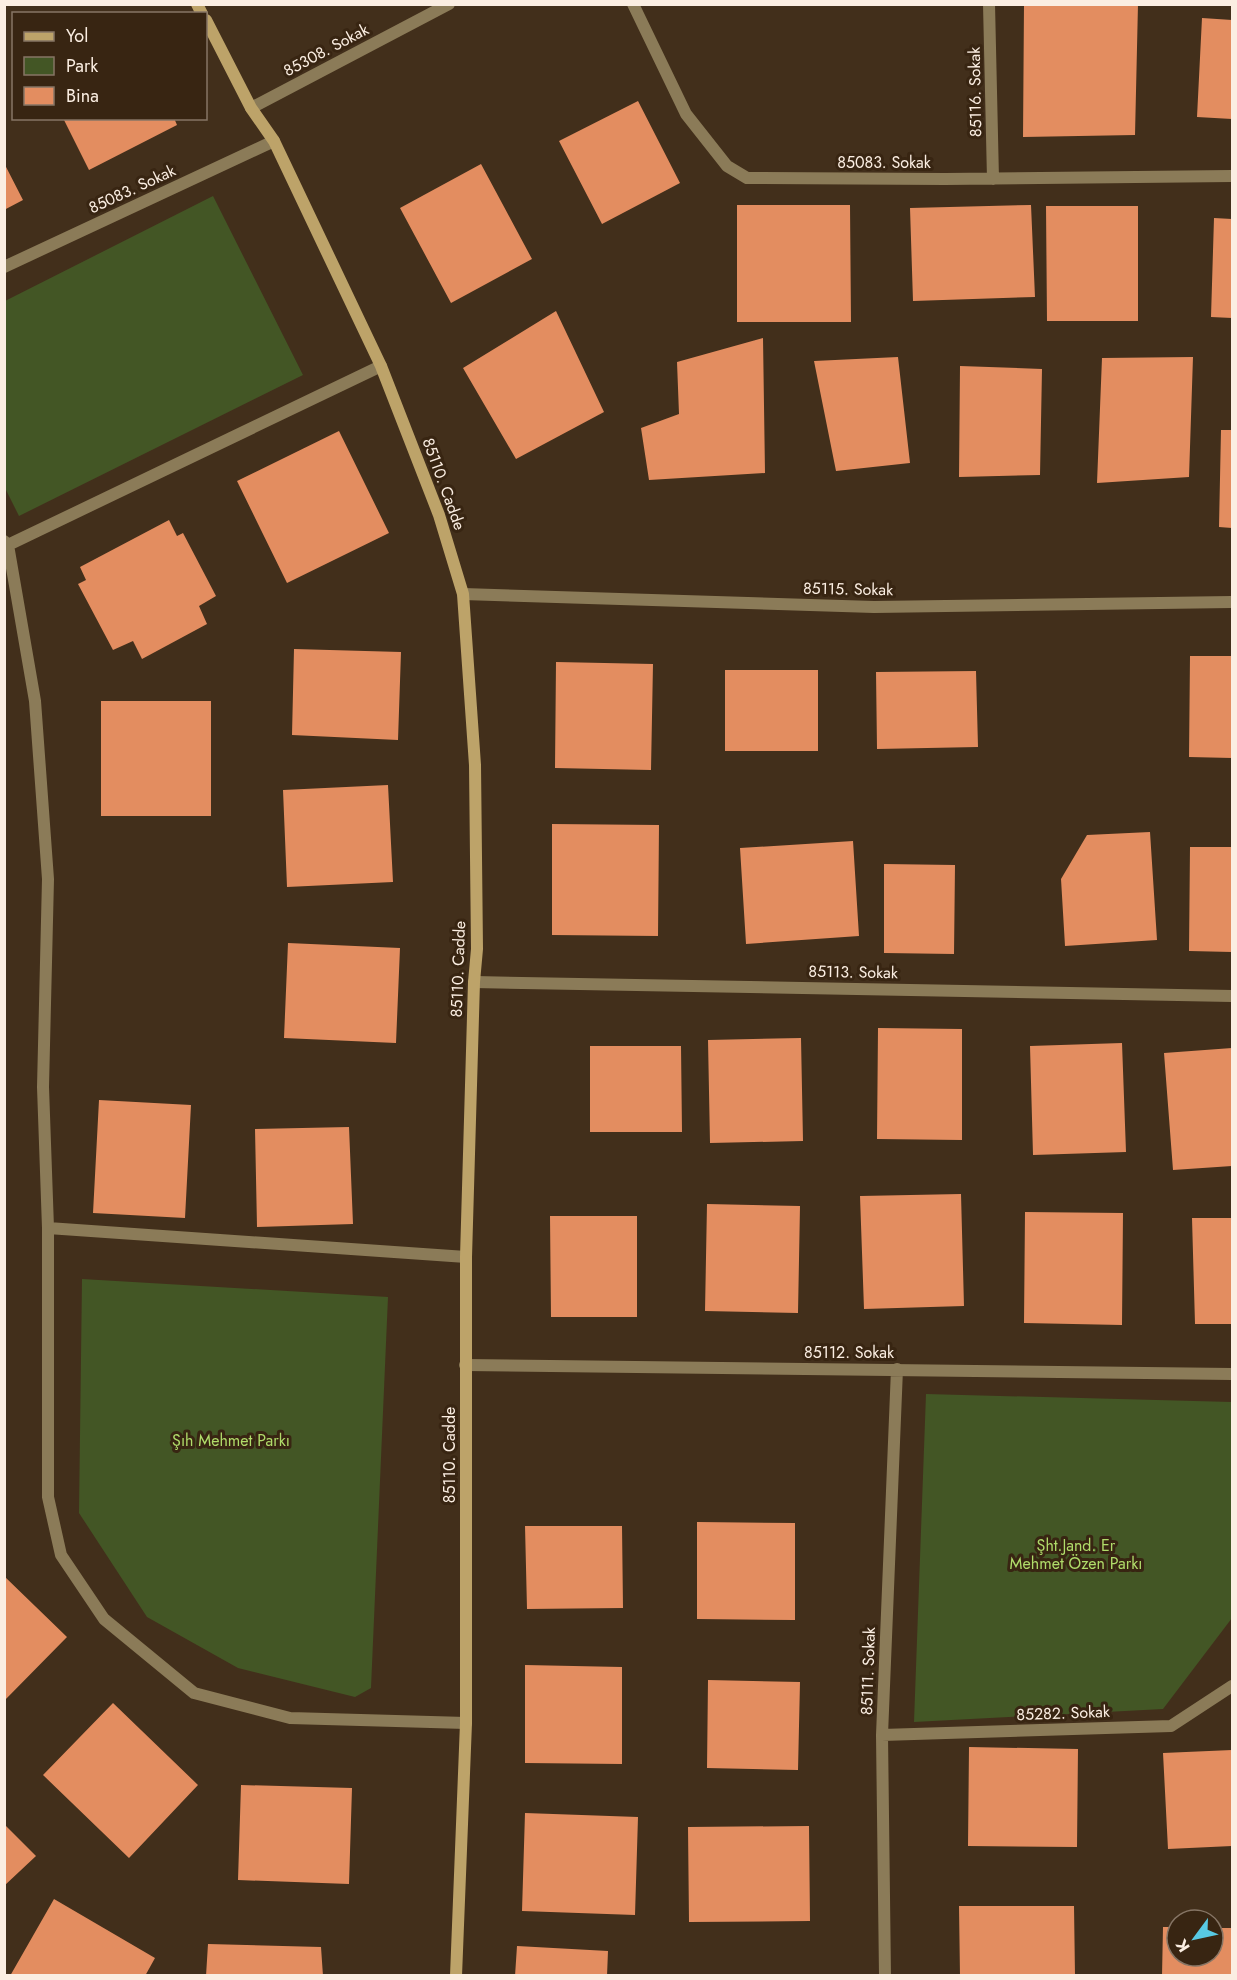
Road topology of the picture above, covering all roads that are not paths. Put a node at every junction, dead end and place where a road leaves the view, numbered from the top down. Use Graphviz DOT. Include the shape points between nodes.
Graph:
graph roads {
  1 [pos="449,4"];
  2 [pos="633,4"];
  3 [pos="989,4"];
  4 [pos="207,22"];
  5 [pos="251,108"];
  6 [pos="274,141"];
  7 [pos="1233,176"];
  8 [pos="993,178"];
  9 [pos="4,267"];
  10 [pos="381,366"];
  11 [pos="6,542"];
  12 [pos="463,594"];
  13 [pos="1233,602"];
  14 [pos="474,982"];
  15 [pos="1233,996"];
  16 [pos="48,1228"];
  17 [pos="466,1257"];
  18 [pos="465,1365"];
  19 [pos="897,1369"];
  20 [pos="1233,1374"];
  21 [pos="1233,1686"];
  22 [pos="466,1723"];
  23 [pos="882,1735"];
  24 [pos="456,1976"];
  25 [pos="885,1976"];
  1 -- 5 [label="street, 85308. Sokak"];
  2 -- 8 [label="street, 85083. Sokak" via="686,114 727,166 747,178"];
  3 -- 8 [label="street, 85116. Sokak"];
  4 -- 5 [label="street, 85110. Cadde"];
  5 -- 6 [label="street, 85110. Cadde"];
  6 -- 9 [label="street, 85083. Sokak"];
  6 -- 10 [label="street, 85110. Cadde"];
  7 -- 8 [label="street, 85083. Sokak"];
  10 -- 11 [label="street"];
  10 -- 12 [label="street, 85110. Cadde" via="439,515"];
  11 -- 16 [label="street" via="35,701 48,879 43,1088"];
  12 -- 13 [label="street, 85115. Sokak" via="874,606"];
  12 -- 14 [label="street, 85110. Cadde" via="475,765"];
  14 -- 15 [label="street, 85113. Sokak"];
  14 -- 17 [label="street, 85110. Cadde"];
  16 -- 17 [label="street"];
  16 -- 22 [label="street" via="48,1497 61,1555 104,1618 194,1693 290,1718"];
  17 -- 18 [label="street, 85110. Cadde"];
  18 -- 19 [label="street, 85112. Sokak"];
  18 -- 22 [label="street, 85110. Cadde"];
  19 -- 20 [label="street, 85112. Sokak"];
  19 -- 23 [label="street, 85111. Sokak"];
  21 -- 23 [label="street, 85282. Sokak" via="1172,1726"];
  22 -- 24 [label="street, 85110. Cadde"];
  23 -- 25 [label="street, 85111. Sokak"];
}
